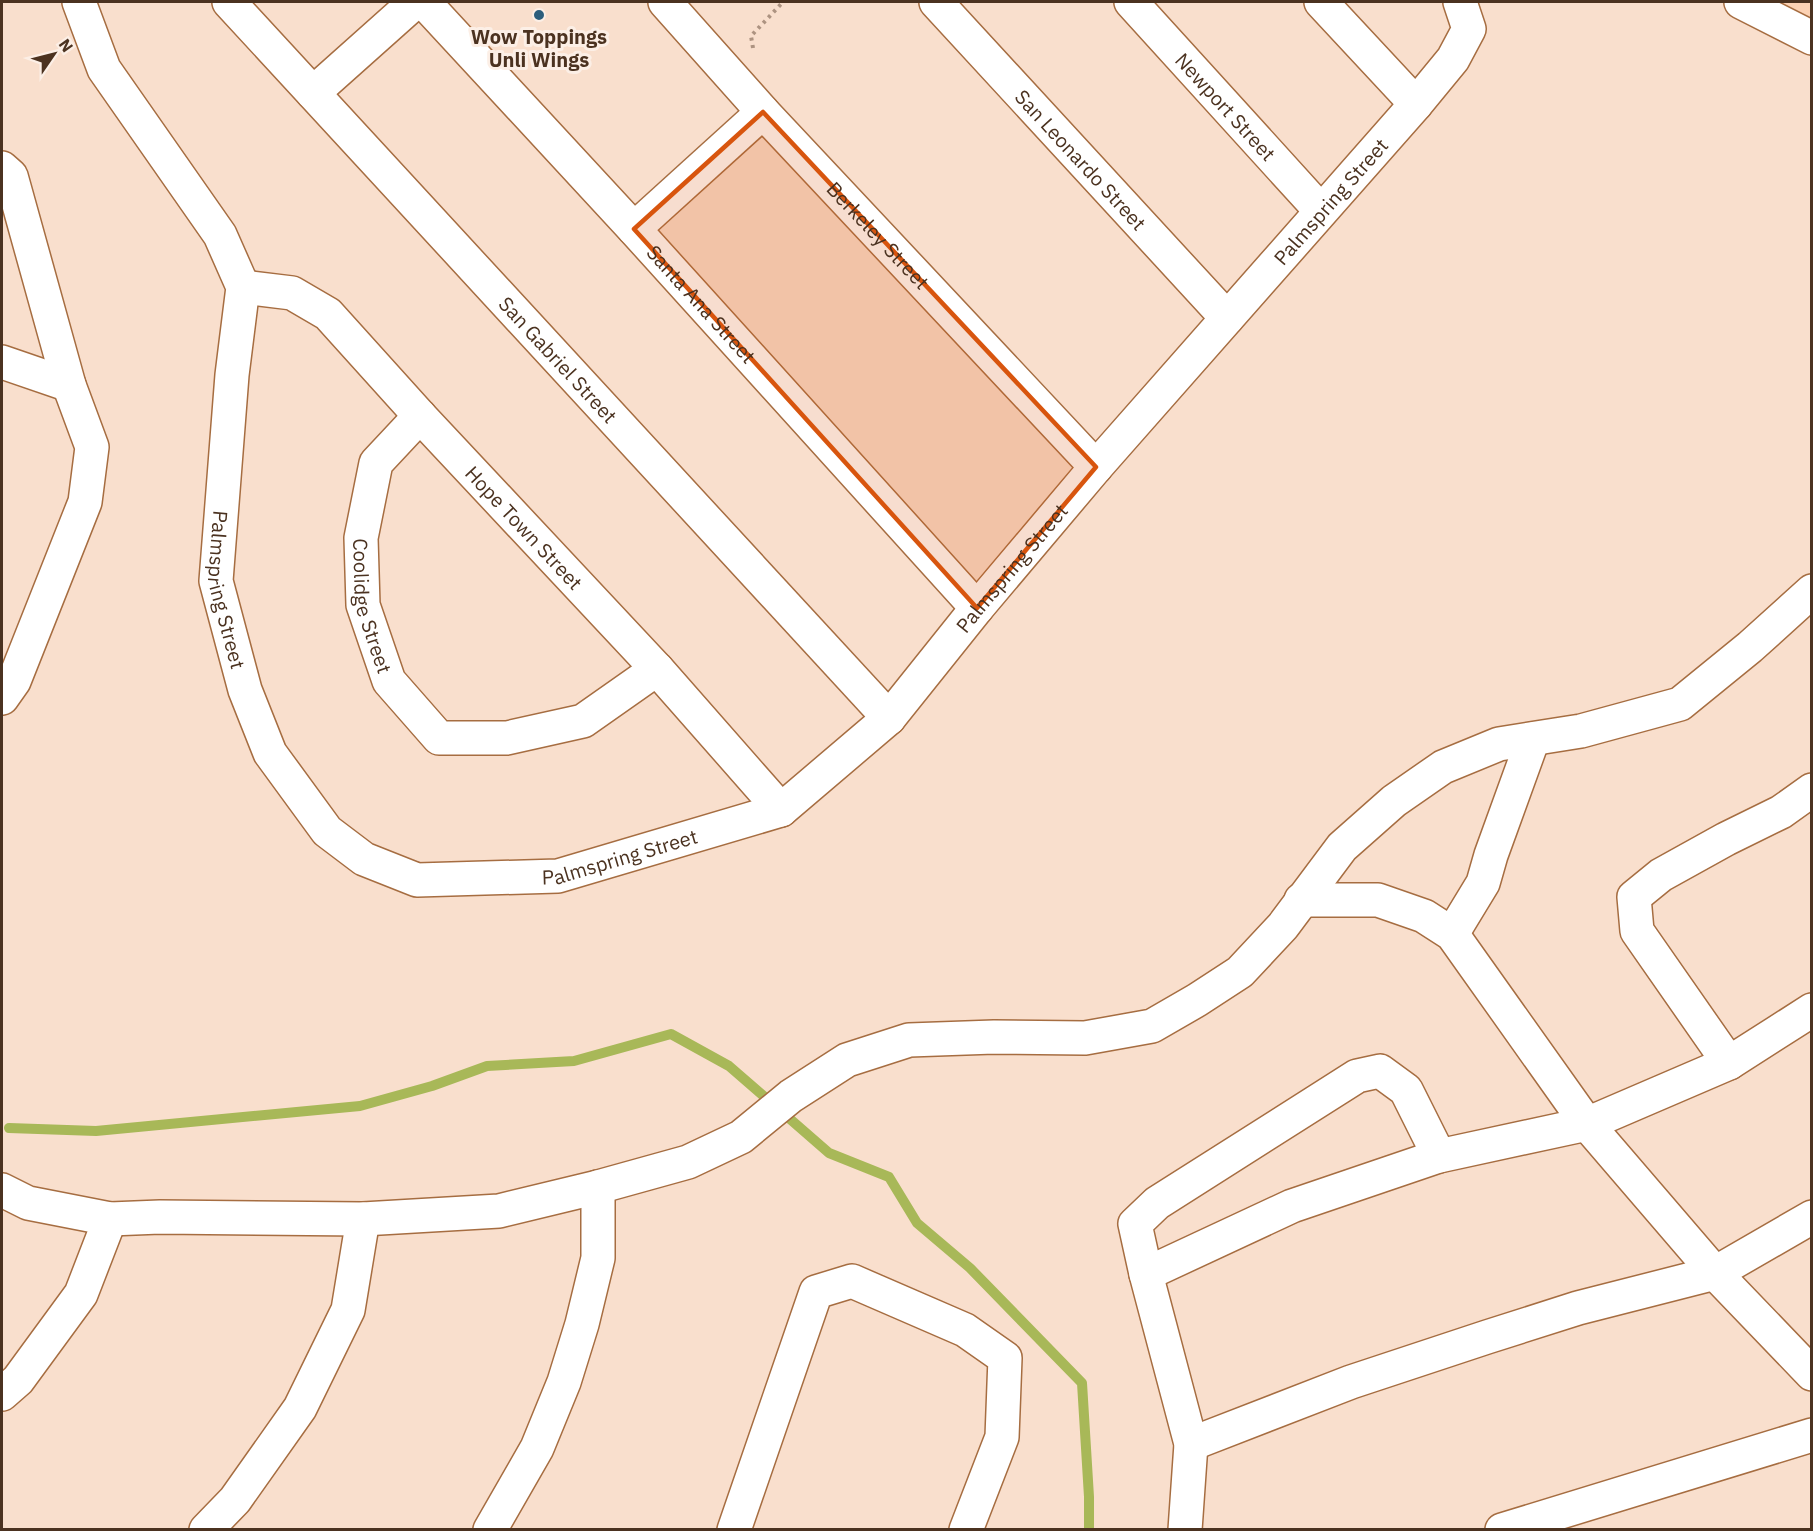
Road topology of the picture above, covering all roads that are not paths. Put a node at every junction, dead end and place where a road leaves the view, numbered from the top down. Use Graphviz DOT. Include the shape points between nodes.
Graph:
graph roads {
  1 [pos="79,2"];
  2 [pos="229,2"];
  3 [pos="415,2"];
  4 [pos="424,2"];
  5 [pos="665,2"];
  6 [pos="936,2"];
  7 [pos="1131,2"];
  8 [pos="1320,2"];
  9 [pos="1741,2"];
  10 [pos="1465,15"];
  11 [pos="1812,38"];
  12 [pos="313,93"];
  13 [pos="1416,104"];
  14 [pos="763,112"];
  15 [pos="2,168"];
  16 [pos="1321,211"];
  17 [pos="634,229"];
  18 [pos="243,287"];
  19 [pos="1227,318"];
  20 [pos="2,362"];
  21 [pos="69,385"];
  22 [pos="420,416"];
  23 [pos="1096,467"];
  24 [pos="1812,591"];
  25 [pos="977,608"];
  26 [pos="657,669"];
  27 [pos="6,683"];
  28 [pos="889,718"];
  29 [pos="1533,739"];
  30 [pos="1812,790"];
  31 [pos="781,810"];
  32 [pos="1301,900"];
  33 [pos="1452,934"];
  34 [pos="1812,1010"];
  35 [pos="1730,1063"];
  36 [pos="1587,1124"];
  37 [pos="1438,1156"];
  38 [pos="598,1187"];
  39 [pos="2,1191"];
  40 [pos="1812,1217"];
  41 [pos="110,1219"];
  42 [pos="363,1219"];
  43 [pos="1716,1273"];
  44 [pos="1146,1274"];
  45 [pos="1812,1374"];
  46 [pos="2,1394"];
  47 [pos="1812,1435"];
  48 [pos="1191,1444"];
  49 [pos="206,1530"];
  50 [pos="490,1530"];
  51 [pos="734,1530"];
  52 [pos="966,1530"];
  53 [pos="1185,1530"];
  54 [pos="1502,1530"];
  1 -- 18 [label="street" via="104,69 220,236"];
  2 -- 12 [label="street, San Gabriel Street"];
  3 -- 12 [label="street"];
  4 -- 17 [label="street, Santa Ana Street"];
  5 -- 14 [label="street, Berkeley Street"];
  6 -- 19 [label="street, San Leonardo Street"];
  7 -- 16 [label="street, Newport Street"];
  8 -- 13 [label="street"];
  9 -- 11 [label="street"];
  10 -- 13 [label="street, Palmspring Street" via="1453,59"];
  12 -- 28 [label="street, San Gabriel Street"];
  13 -- 16 [label="street, Palmspring Street"];
  14 -- 17 [label="street"];
  14 -- 23 [label="street, Berkeley Street"];
  15 -- 21 [label="street" via="11,176"];
  16 -- 19 [label="street, Palmspring Street"];
  17 -- 25 [label="street, Santa Ana Street"];
  18 -- 22 [label="street, Hope Town Street" via="292,293 328,315"];
  18 -- 31 [label="street, Palmspring Street" via="216,581 245,690 270,753 327,831 364,859 417,880 558,876"];
  19 -- 23 [label="street, Palmspring Street"];
  20 -- 21 [label="street"];
  21 -- 27 [label="street" via="92,447 85,502"];
  22 -- 26 [label="street, Hope Town Street"];
  22 -- 26 [label="street, Coolidge Street" via="376,463 361,538 363,604 389,681 439,738 507,738 582,721"];
  23 -- 25 [label="street, Palmspring Street"];
  24 -- 29 [label="street" via="1680,704 1581,731"];
  25 -- 28 [label="street, Palmspring Street"];
  26 -- 31 [label="street, Hope Town Street"];
  28 -- 31 [label="street, Palmspring Street"];
  29 -- 32 [label="street" via="1499,744 1443,767 1394,801 1342,847"];
  29 -- 33 [label="street" via="1483,882"];
  30 -- 35 [label="street" via="1781,812 1661,875 1634,897 1636,931"];
  32 -- 33 [label="street" via="1378,900 1424,916"];
  32 -- 38 [label="street" via="1240,972 1152,1026 1085,1038 909,1040 847,1060 791,1096 741,1137 688,1162"];
  33 -- 36 [label="street"];
  34 -- 35 [label="street"];
  35 -- 36 [label="street"];
  36 -- 37 [label="street"];
  36 -- 43 [label="street"];
  37 -- 44 [label="street" via="1292,1206"];
  37 -- 44 [label="street" via="1406,1090 1380,1071 1357,1076 1157,1203 1135,1224"];
  38 -- 42 [label="street" via="499,1211"];
  38 -- 50 [label="street" via="598,1258 564,1382 537,1448"];
  39 -- 41 [label="street" via="28,1203"];
  40 -- 43 [label="street"];
  41 -- 42 [label="street"];
  41 -- 46 [label="street" via="81,1294 18,1380"];
  42 -- 49 [label="street" via="348,1310 300,1408 235,1500"];
  43 -- 45 [label="street"];
  43 -- 48 [label="street" via="1487,1336 1351,1382"];
  44 -- 48 [label="street"];
  47 -- 54 [label="street"];
  48 -- 53 [label="street"];
  51 -- 52 [label="street" via="816,1292 852,1281 966,1330 1005,1358 1002,1437"];
}
